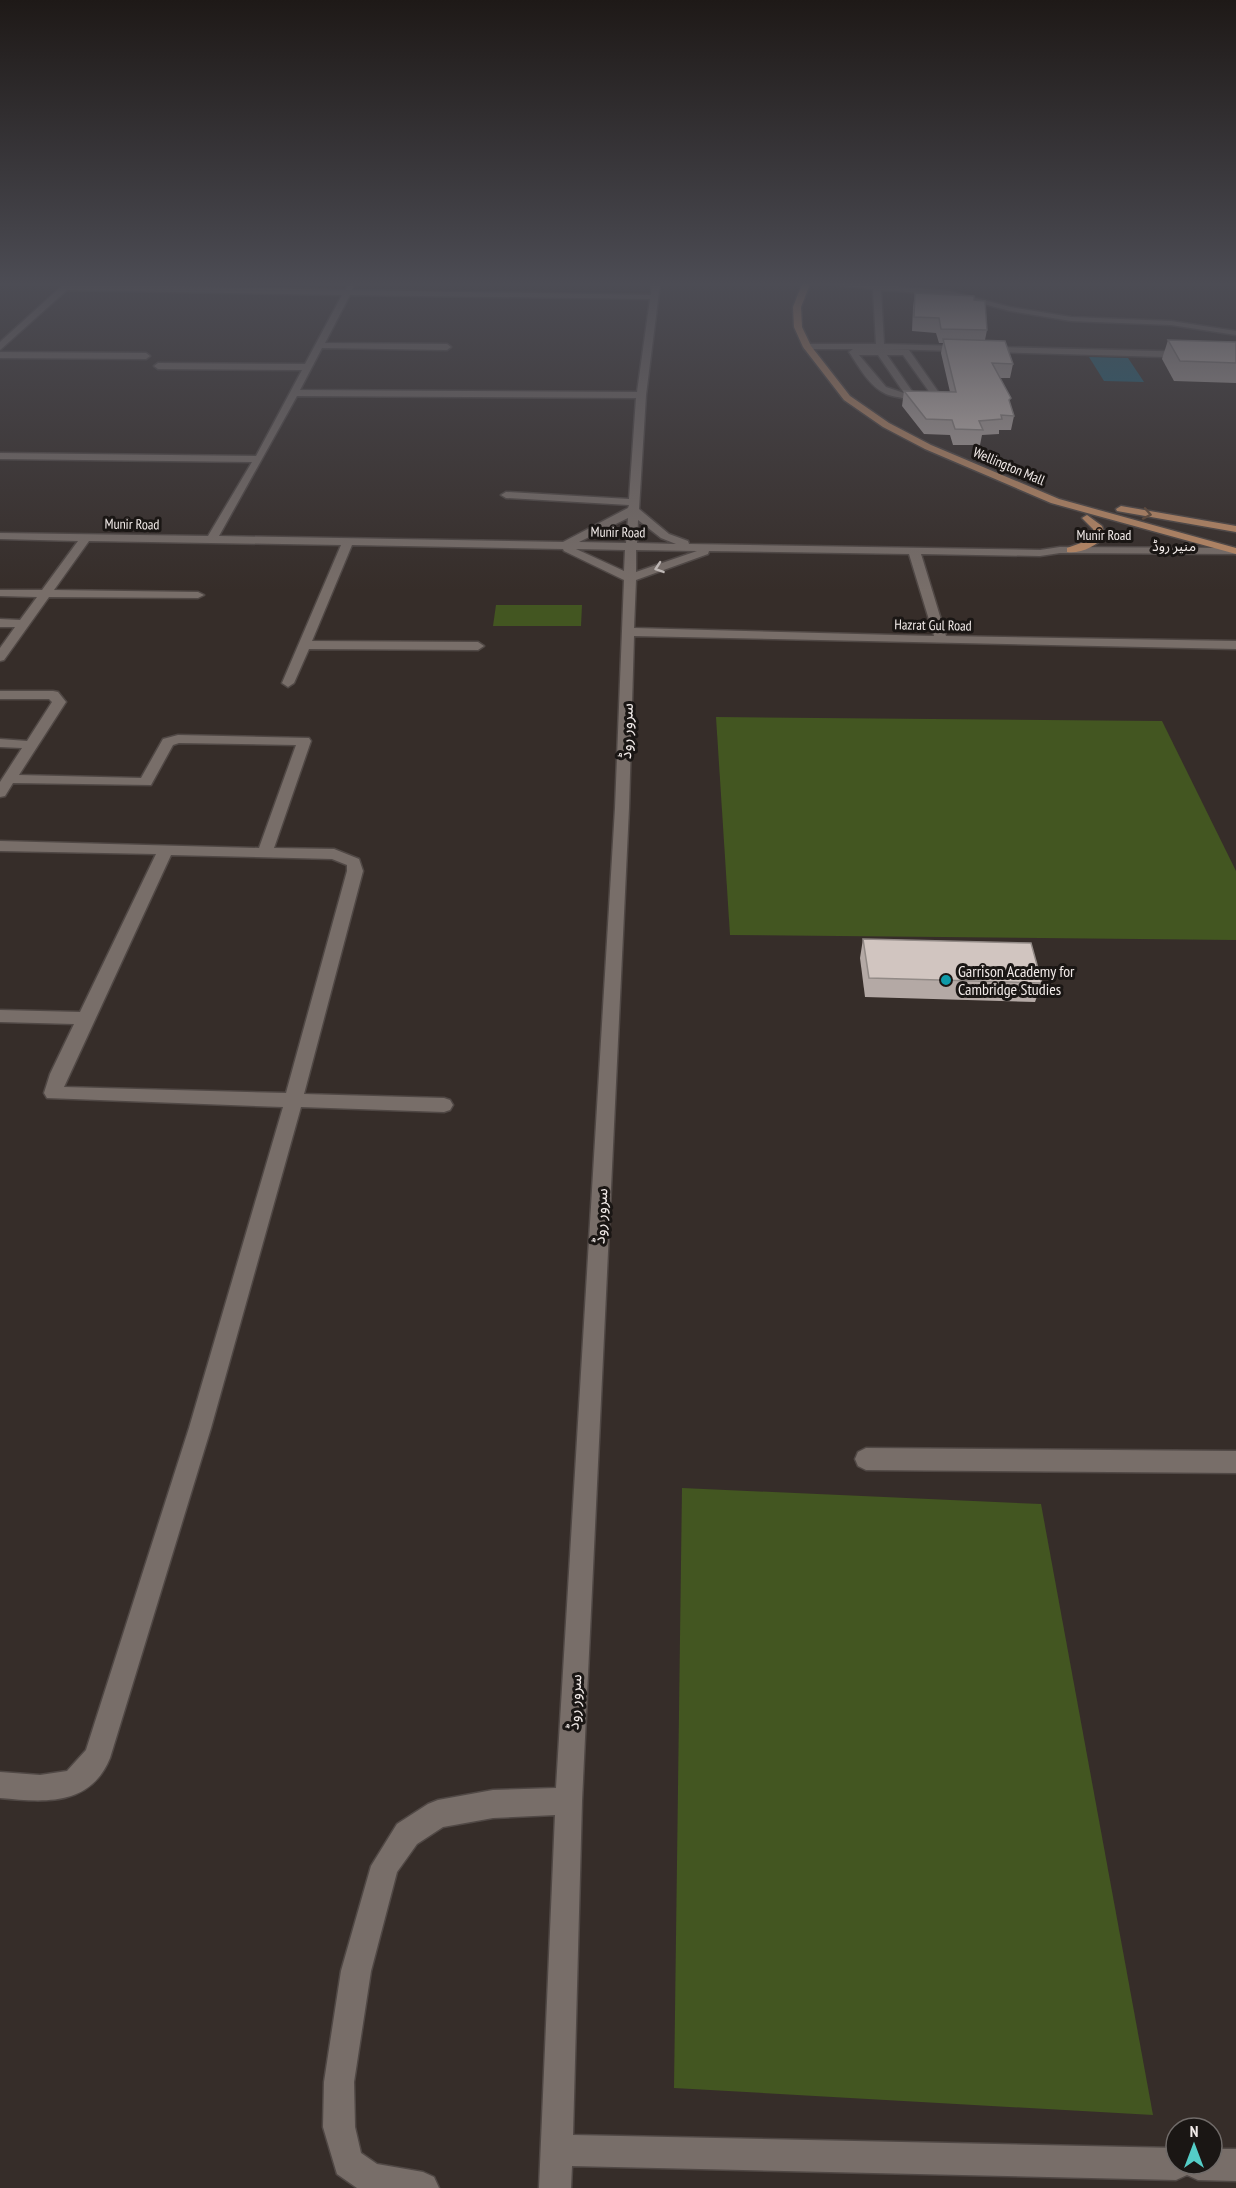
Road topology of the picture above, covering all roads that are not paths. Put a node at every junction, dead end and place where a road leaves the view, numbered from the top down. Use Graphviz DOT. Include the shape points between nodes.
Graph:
graph roads {
  1 [pos="298,386"];
  2 [pos="642,386"];
  3 [pos="838,386"];
  4 [pos="880,386"];
  5 [pos="904,386"];
  6 [pos="929,386"];
  7 [pos="294,393"];
  8 [pos="641,395"];
  9 [pos="910,396"];
  10 [pos="0,456"];
  11 [pos="259,459"];
  12 [pos="1008,482"];
  13 [pos="506,495"];
  14 [pos="1055,501"];
  15 [pos="633,506"];
  16 [pos="1087,518"];
  17 [pos="1236,528"];
  18 [pos="0,536"];
  19 [pos="85,538"];
  20 [pos="211,541"];
  21 [pos="348,542"];
  22 [pos="561,546"];
  23 [pos="631,547"];
  24 [pos="700,548"];
  25 [pos="714,548"];
  26 [pos="1071,550"];
  27 [pos="914,551"];
  28 [pos="1200,551"];
  29 [pos="1040,553"];
  30 [pos="1235,556"];
  31 [pos="630,578"];
  32 [pos="0,593"];
  33 [pos="47,594"];
  34 [pos="198,595"];
  35 [pos="0,623"];
  36 [pos="24,624"];
  37 [pos="630,632"];
  38 [pos="941,640"];
  39 [pos="304,645"];
  40 [pos="1236,645"];
  41 [pos="478,646"];
  42 [pos="0,657"];
  43 [pos="288,683"];
  44 [pos="0,695"];
  45 [pos="0,743"];
  46 [pos="31,745"];
  47 [pos="10,778"];
  48 [pos="0,793"];
  49 [pos="0,846"];
  50 [pos="165,851"];
  51 [pos="265,851"];
  52 [pos="0,1016"];
  53 [pos="86,1018"];
  54 [pos="293,1102"];
  55 [pos="444,1105"];
  56 [pos="866,1459"];
  57 [pos="1236,1462"];
  58 [pos="0,1785"];
  59 [pos="569,1801"];
  60 [pos="558,2150"];
  61 [pos="1164,2163"];
  62 [pos="423,2188"];
  63 [pos="555,2188"];
  1 -- 7 [label="street"];
  2 -- 8 [label="street, سرور روڈ"];
  3 -- 12 [label="main road, Wellington Mall" via="847,398 886,425"];
  4 -- 9 [label="street" via="896,396"];
  5 -- 9 [label="street"];
  6 -- 9 [label="street" via="939,400 913,400"];
  7 -- 8 [label="street"];
  7 -- 11 [label="street"];
  8 -- 15 [label="street, سرور روڈ"];
  10 -- 11 [label="street"];
  11 -- 20 [label="street"];
  12 -- 14 [label="main road, Wellington Mall"];
  12 -- 17 [label="main road, one-way" via="1113,508"];
  13 -- 15 [label="street"];
  14 -- 16 [label="main road, Wellington Mall"];
  14 -- 30 [label="main road, Wellington Mall"];
  15 -- 22 [label="street" via="602,528"];
  15 -- 23 [label="street, سرور روڈ"];
  15 -- 24 [label="street" via="665,536"];
  16 -- 26 [label="main road" via="1100,535 1096,541"];
  16 -- 28 [label="main road, Wellington Mall"];
  18 -- 19 [label="street, Munir Road"];
  19 -- 20 [label="street, Munir Road"];
  19 -- 33 [label="street"];
  20 -- 21 [label="street, Munir Road"];
  21 -- 22 [label="street, Munir Road"];
  21 -- 39 [label="street"];
  22 -- 23 [label="street, Munir Road"];
  22 -- 31 [label="street"];
  23 -- 24 [label="street, Munir Road"];
  23 -- 31 [label="street, سرور روڈ"];
  24 -- 25 [label="street, Munir Road"];
  25 -- 27 [label="street, Munir Road"];
  25 -- 31 [label="street, one-way"];
  26 -- 28 [label="street, Munir Road"];
  26 -- 29 [label="street, Munir Road"];
  27 -- 29 [label="street, Munir Road"];
  27 -- 38 [label="street"];
  28 -- 30 [label="main road, Wellington Mall"];
  29 -- 30 [label="street, منیر روڈ" via="1067,560"];
  31 -- 37 [label="street, سرور روڈ"];
  32 -- 33 [label="street"];
  33 -- 34 [label="street"];
  33 -- 36 [label="street"];
  35 -- 36 [label="street"];
  36 -- 42 [label="street"];
  37 -- 38 [label="street, Hazrat Gul Road"];
  37 -- 59 [label="street, سرور روڈ"];
  38 -- 40 [label="street, Hazrat Gul Road"];
  39 -- 41 [label="street"];
  39 -- 43 [label="street"];
  44 -- 46 [label="street" via="53,694 58,698"];
  45 -- 46 [label="street"];
  46 -- 47 [label="street"];
  47 -- 48 [label="street"];
  47 -- 51 [label="street" via="146,782 168,742 178,739 304,741"];
  49 -- 50 [label="street"];
  50 -- 51 [label="street"];
  50 -- 53 [label="street"];
  51 -- 54 [label="street" via="334,854 354,862 355,871"];
  52 -- 53 [label="street"];
  53 -- 54 [label="street" via="53,1094"];
  54 -- 55 [label="street"];
  54 -- 58 [label="street" via="200,1428 98,1758 74,1783 40,1788"];
  56 -- 57 [label="street"];
  59 -- 60 [label="street, سرور روڈ"];
  59 -- 62 [label="street" via="493,1804 438,1814 407,1834 385,1866 356,1971 339,2082 339,2127 348,2163 371,2179"];
  60 -- 61 [label="street"];
  60 -- 63 [label="street, سرور روڈ"];
}
